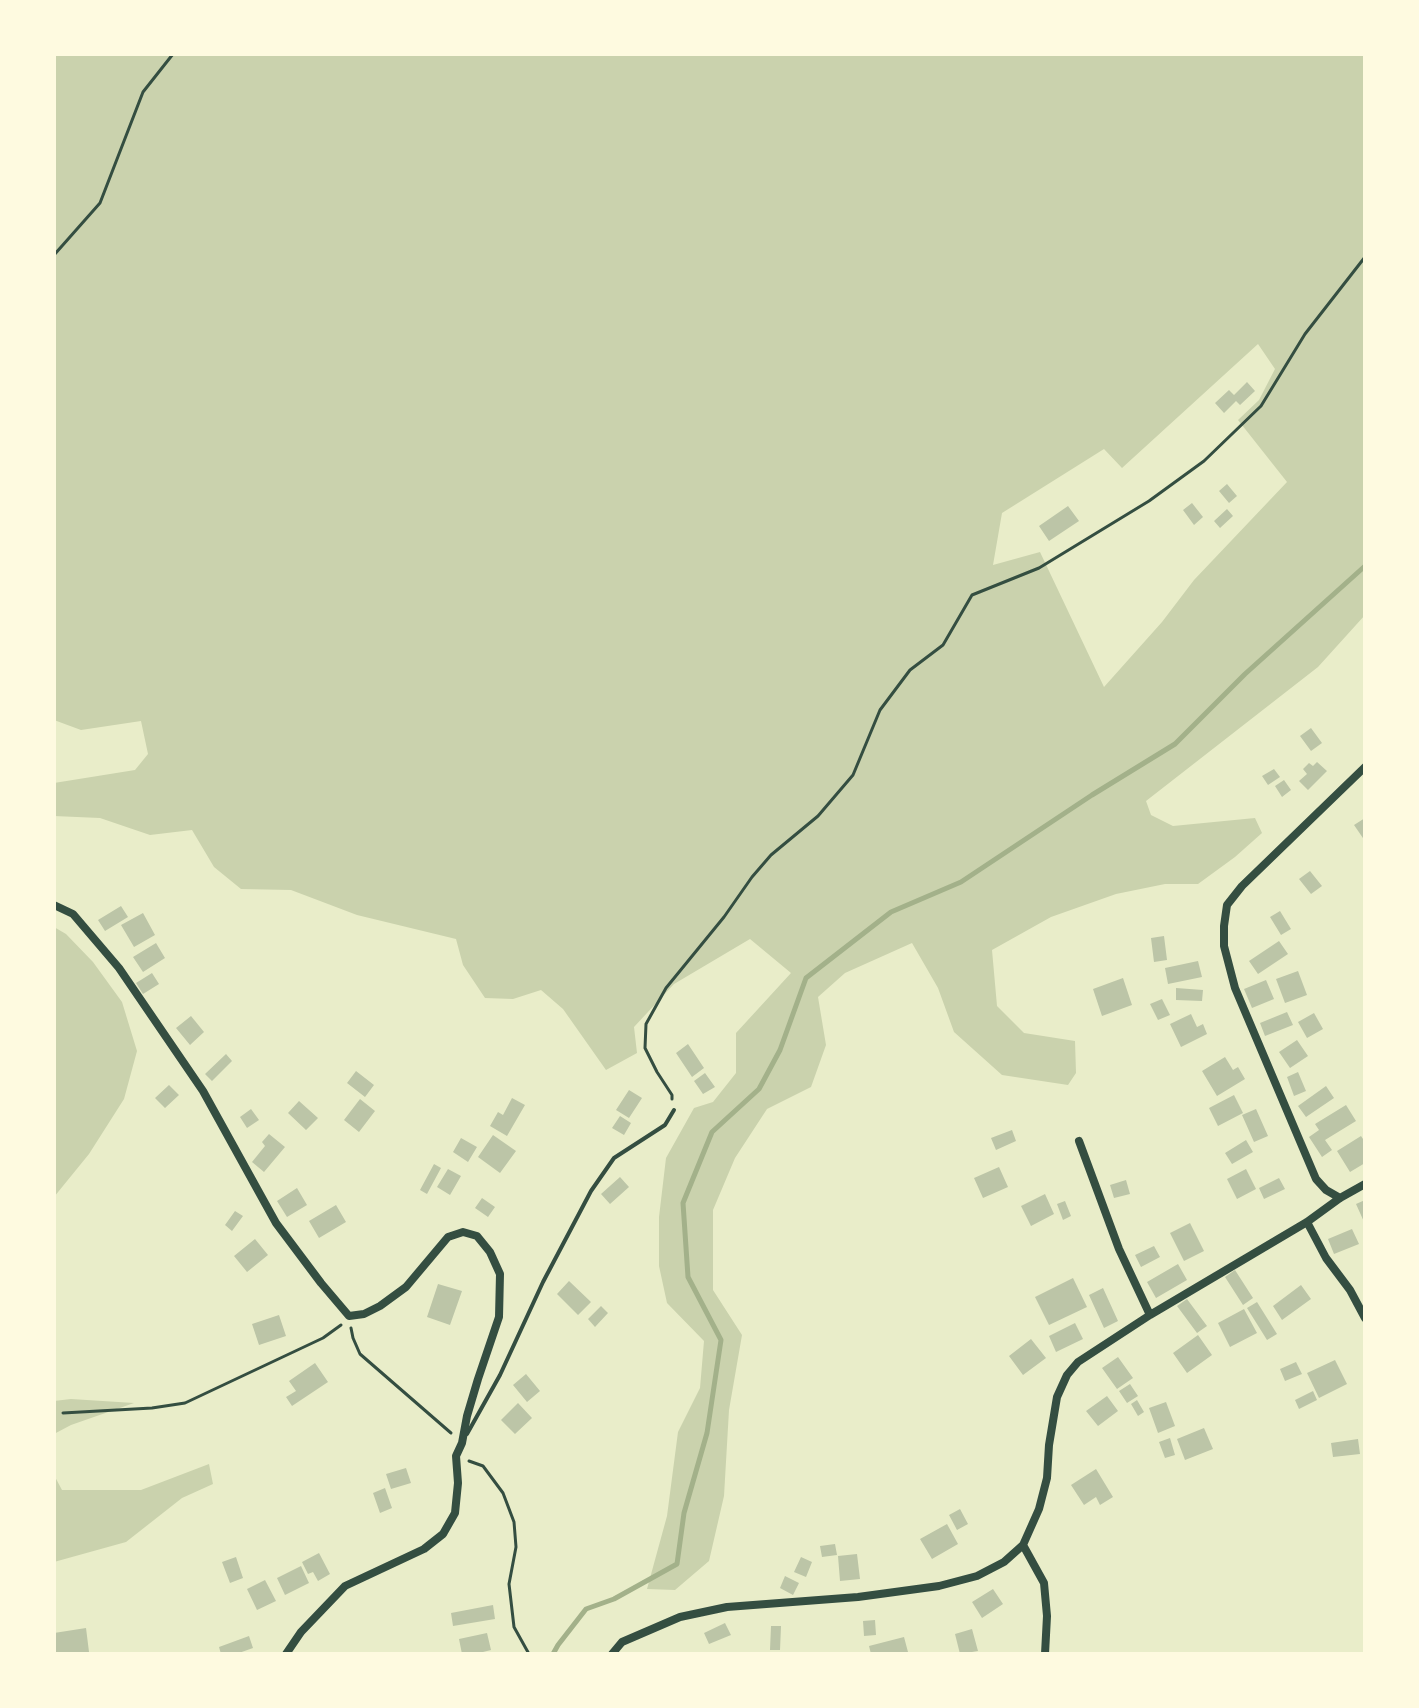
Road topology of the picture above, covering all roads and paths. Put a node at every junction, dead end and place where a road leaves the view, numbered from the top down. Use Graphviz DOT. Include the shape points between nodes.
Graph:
graph roads {
  1 [pos="173,54"];
  2 [pos="54,255"];
  3 [pos="1365,257"];
  4 [pos="1365,767"];
  5 [pos="54,905"];
  6 [pos="674,1110"];
  7 [pos="1079,1141"];
  8 [pos="1365,1184"];
  9 [pos="1340,1198"];
  10 [pos="1307,1222"];
  11 [pos="1150,1315"];
  12 [pos="349,1316"];
  13 [pos="1365,1318"];
  14 [pos="63,1413"];
  15 [pos="462,1443"];
  16 [pos="456,1456"];
  17 [pos="1023,1545"];
  18 [pos="286,1654"];
  19 [pos="529,1654"];
  20 [pos="612,1654"];
  21 [pos="1045,1654"];
  1 -- 2 [label="path" via="143,92 100,203"];
  3 -- 6 [label="path" via="1305,334 1261,406 1213,452 1149,501 1039,568 972,595 943,645 910,670 880,710 853,775 752,877 666,988 646,1024 645,1048 672,1095"];
  4 -- 9 [label="street" via="1242,886 1227,905 1224,926 1235,988 1316,1179"];
  5 -- 12 [label="street" via="73,914 119,968 203,1091 276,1223"];
  6 -- 15 [label="lane" via="665,1125 614,1158 591,1191"];
  7 -- 11 [label="street"];
  8 -- 9 [label="street"];
  9 -- 10 [label="street"];
  10 -- 11 [label="street"];
  10 -- 13 [label="street"];
  11 -- 17 [label="street" via="1078,1362 1067,1375 1057,1397 1039,1509"];
  12 -- 14 [label="path" via="323,1338 185,1403"];
  12 -- 15 [label="path" via="360,1354"];
  12 -- 15 [label="street" via="380,1306 406,1287 448,1237 463,1232 477,1236 500,1274 499,1317"];
  15 -- 16 [label="street"];
  16 -- 18 [label="street" via="455,1513 443,1534 424,1549 345,1586"];
  16 -- 19 [label="path" via="483,1466 503,1493 514,1522 516,1547 509,1584 514,1627"];
  17 -- 20 [label="street" via="991,1569 952,1583 727,1607 680,1617 622,1642"];
  17 -- 21 [label="street" via="1044,1583"];
}
